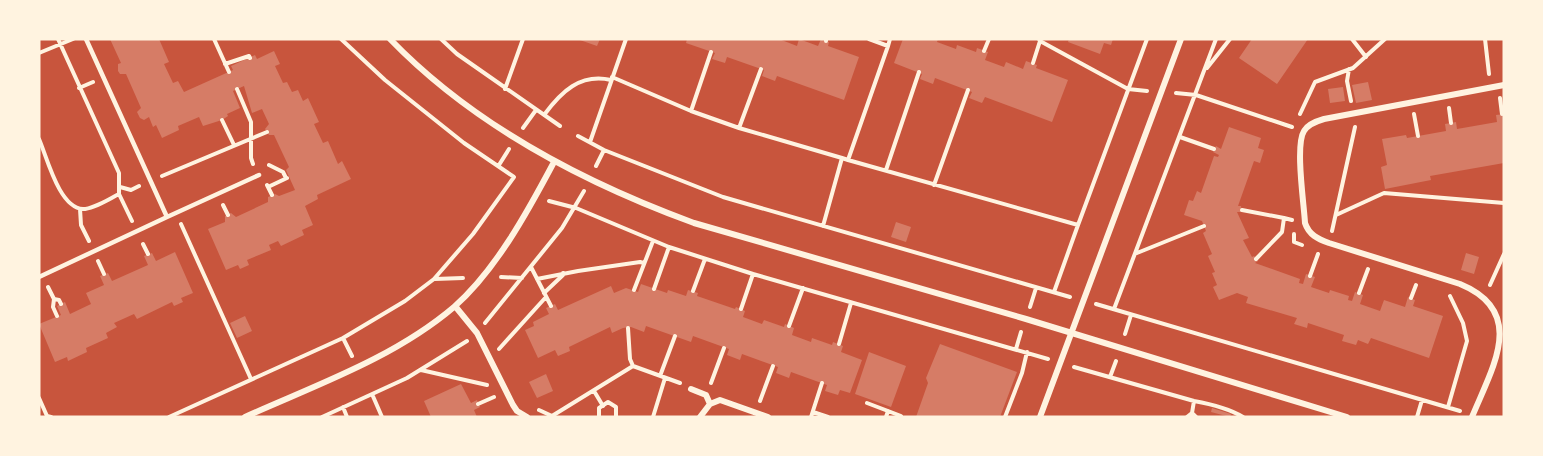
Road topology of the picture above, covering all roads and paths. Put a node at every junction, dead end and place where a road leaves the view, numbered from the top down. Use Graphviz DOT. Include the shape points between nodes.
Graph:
graph roads {
  1 [pos="86,39"];
  2 [pos="214,39"];
  3 [pos="341,39"];
  4 [pos="390,39"];
  5 [pos="441,39"];
  6 [pos="523,39"];
  7 [pos="626,39"];
  8 [pos="869,39"];
  9 [pos="890,39"];
  10 [pos="988,39"];
  11 [pos="1148,39"];
  12 [pos="1181,39"];
  13 [pos="1216,39"];
  14 [pos="1230,39"];
  15 [pos="1353,39"];
  16 [pos="1386,39"];
  17 [pos="1485,39"];
  18 [pos="70,40"];
  19 [pos="1040,41"];
  20 [pos="58,42"];
  21 [pos="888,46"];
  22 [pos="984,51"];
  23 [pos="711,52"];
  24 [pos="39,53"];
  25 [pos="249,57"];
  26 [pos="1366,57"];
  27 [pos="1033,63"];
  28 [pos="225,64"];
  29 [pos="761,69"];
  30 [pos="1349,69"];
  31 [pos="1204,71"];
  32 [pos="229,72"];
  33 [pos="919,72"];
  34 [pos="611,79"];
  35 [pos="91,83"];
  36 [pos="1504,85"];
  37 [pos="1490,87"];
  38 [pos="80,88"];
  39 [pos="237,89"];
  40 [pos="506,89"];
  41 [pos="968,90"];
  42 [pos="248,95"];
  43 [pos="1499,98"];
  44 [pos="241,99"];
  45 [pos="1448,107"];
  46 [pos="536,110"];
  47 [pos="691,111"];
  48 [pos="1353,113"];
  49 [pos="1414,113"];
  50 [pos="1502,114"];
  51 [pos="544,115"];
  52 [pos="222,120"];
  53 [pos="1451,123"];
  54 [pos="1356,124"];
  55 [pos="560,126"];
  56 [pos="1290,126"];
  57 [pos="739,128"];
  58 [pos="522,129"];
  59 [pos="267,132"];
  60 [pos="578,136"];
  61 [pos="1418,136"];
  62 [pos="1180,137"];
  63 [pos="39,139"];
  64 [pos="252,139"];
  65 [pos="590,142"];
  66 [pos="234,145"];
  67 [pos="509,149"];
  68 [pos="1214,149"];
  69 [pos="604,150"];
  70 [pos="842,158"];
  71 [pos="255,159"];
  72 [pos="848,160"];
  73 [pos="554,162"];
  74 [pos="499,165"];
  75 [pos="594,170"];
  76 [pos="886,170"];
  77 [pos="259,175"];
  78 [pos="289,177"];
  79 [pos="151,181"];
  80 [pos="934,185"];
  81 [pos="120,187"];
  82 [pos="268,187"];
  83 [pos="584,191"];
  84 [pos="547,200"];
  85 [pos="1504,203"];
  86 [pos="80,208"];
  87 [pos="576,208"];
  88 [pos="1242,210"];
  89 [pos="176,213"];
  90 [pos="1335,216"];
  91 [pos="167,217"];
  92 [pos="1284,218"];
  93 [pos="1294,220"];
  94 [pos="1078,225"];
  95 [pos="823,226"];
  96 [pos="1204,226"];
  97 [pos="1282,232"];
  98 [pos="1294,233"];
  99 [pos="653,241"];
  100 [pos="1322,241"];
  101 [pos="1329,243"];
  102 [pos="669,247"];
  103 [pos="94,251"];
  104 [pos="1136,253"];
  105 [pos="1504,254"];
  106 [pos="1256,258"];
  107 [pos="705,259"];
  108 [pos="644,263"];
  109 [pos="1360,263"];
  110 [pos="1369,266"];
  111 [pos="531,267"];
  112 [pos="1378,269"];
  113 [pos="562,273"];
  114 [pos="753,274"];
  115 [pos="1310,276"];
  116 [pos="39,277"];
  117 [pos="537,279"];
  118 [pos="1407,279"];
  119 [pos="803,288"];
  120 [pos="1036,288"];
  121 [pos="654,289"];
  122 [pos="634,290"];
  123 [pos="693,291"];
  124 [pos="1054,292"];
  125 [pos="1448,292"];
  126 [pos="1359,293"];
  127 [pos="545,295"];
  128 [pos="1484,296"];
  129 [pos="1073,297"];
  130 [pos="1411,298"];
  131 [pos="851,303"];
  132 [pos="1095,303"];
  133 [pos="61,304"];
  134 [pos="455,306"];
  135 [pos="551,306"];
  136 [pos="741,309"];
  137 [pos="1114,309"];
  138 [pos="1029,310"];
  139 [pos="1131,315"];
  140 [pos="57,316"];
  141 [pos="789,326"];
  142 [pos="628,328"];
  143 [pos="1021,332"];
  144 [pos="477,333"];
  145 [pos="1071,333"];
  146 [pos="675,336"];
  147 [pos="1123,338"];
  148 [pos="492,344"];
  149 [pos="839,344"];
  150 [pos="724,348"];
  151 [pos="1016,349"];
  152 [pos="1027,352"];
  153 [pos="1048,359"];
  154 [pos="1116,361"];
  155 [pos="633,366"];
  156 [pos="773,366"];
  157 [pos="1074,366"];
  158 [pos="420,370"];
  159 [pos="660,376"];
  160 [pos="1110,377"];
  161 [pos="665,378"];
  162 [pos="251,379"];
  163 [pos="822,383"];
  164 [pos="490,386"];
  165 [pos="691,389"];
  166 [pos="594,391"];
  167 [pos="372,394"];
  168 [pos="706,395"];
  169 [pos="39,398"];
  170 [pos="1422,400"];
  171 [pos="1194,401"];
  172 [pos="867,403"];
  173 [pos="710,404"];
  174 [pos="603,406"];
  175 [pos="343,407"];
  176 [pos="1448,407"];
  177 [pos="535,408"];
  178 [pos="813,411"];
  179 [pos="888,411"];
  180 [pos="1465,412"];
  181 [pos="756,413"];
  182 [pos="1194,415"];
  183 [pos="901,416"];
  184 [pos="51,417"];
  185 [pos="169,417"];
  186 [pos="245,417"];
  187 [pos="322,417"];
  188 [pos="347,417"];
  189 [pos="382,417"];
  190 [pos="527,417"];
  191 [pos="599,417"];
  192 [pos="616,417"];
  193 [pos="653,417"];
  194 [pos="700,417"];
  195 [pos="768,417"];
  196 [pos="811,417"];
  197 [pos="828,417"];
  198 [pos="886,417"];
  199 [pos="1005,417"];
  200 [pos="1040,417"];
  201 [pos="1187,417"];
  202 [pos="1243,417"];
  203 [pos="1347,417"];
  204 [pos="1417,417"];
  205 [pos="1472,417"];
  1 -- 79 [label="lane"];
  2 -- 28 [label="path"];
  3 -- 74 [label="path" via="464,143"];
  4 -- 73 [label="street" via="453,96"];
  5 -- 40 [label="path"];
  6 -- 40 [label="path"];
  7 -- 34 [label="path"];
  8 -- 21 [label="path"];
  9 -- 21 [label="path"];
  10 -- 22 [label="path"];
  11 -- 94 [label="path"];
  12 -- 145 [label="street"];
  13 -- 31 [label="path"];
  14 -- 31 [label="path"];
  15 -- 26 [label="path"];
  16 -- 26 [label="path"];
  17 -- 37 [label="path"];
  18 -- 20 [label="path"];
  19 -- 27 [label="path"];
  20 -- 24 [label="path"];
  20 -- 38 [label="path"];
  21 -- 72 [label="path"];
  23 -- 47 [label="path"];
  25 -- 28 [label="path"];
  26 -- 30 [label="path"];
  28 -- 32 [label="path"];
  29 -- 57 [label="path"];
  30 -- 48 [label="path" via="1347,84"];
  30 -- 56 [label="path" via="1315,82 1298,120"];
  31 -- 62 [label="path"];
  33 -- 76 [label="path"];
  34 -- 47 [label="path"];
  34 -- 51 [label="path" via="592,78 579,83 560,94"];
  34 -- 65 [label="path"];
  35 -- 38 [label="path"];
  36 -- 37 [label="street"];
  37 -- 48 [label="street"];
  38 -- 81 [label="path" via="119,173"];
  39 -- 44 [label="path"];
  40 -- 46 [label="path"];
  41 -- 80 [label="path"];
  42 -- 44 [label="path"];
  43 -- 50 [label="path"];
  44 -- 64 [label="path" via="251,122"];
  45 -- 53 [label="path"];
  46 -- 51 [label="path"];
  46 -- 58 [label="path"];
  47 -- 57 [label="path"];
  48 -- 100 [label="street" via="1314,122 1304,131 1300,149 1305,223"];
  49 -- 61 [label="path"];
  51 -- 55 [label="path"];
  52 -- 66 [label="path"];
  54 -- 90 [label="path"];
  57 -- 70 [label="path"];
  59 -- 64 [label="path"];
  60 -- 65 [label="path"];
  62 -- 68 [label="path"];
  62 -- 104 [label="path"];
  63 -- 86 [label="path" via="57,185"];
  64 -- 66 [label="path"];
  64 -- 71 [label="path" via="251,158"];
  65 -- 69 [label="path"];
  66 -- 79 [label="path"];
  67 -- 74 [label="path"];
  69 -- 75 [label="path"];
  69 -- 95 [label="path" via="723,197"];
  70 -- 72 [label="path"];
  70 -- 95 [label="path"];
  72 -- 76 [label="path"];
  73 -- 134 [label="street" via="496,258"];
  73 -- 145 [label="street" via="694,223"];
  74 -- 162 [label="path" via="514,177 434,279 353,333"];
  76 -- 80 [label="path"];
  77 -- 89 [label="lane"];
  78 -- 82 [label="path"];
  79 -- 81 [label="path" via="131,190"];
  79 -- 91 [label="lane"];
  80 -- 94 [label="path"];
  81 -- 86 [label="path" via="119,194 89,208"];
  83 -- 87 [label="path"];
  84 -- 87 [label="path"];
  85 -- 90 [label="path" via="1384,193"];
  86 -- 103 [label="path" via="81,225"];
  87 -- 99 [label="path"];
  87 -- 111 [label="path"];
  88 -- 92 [label="path"];
  89 -- 91 [label="lane"];
  89 -- 162 [label="path"];
  90 -- 101 [label="path"];
  91 -- 103 [label="lane"];
  92 -- 93 [label="path"];
  92 -- 97 [label="path"];
  94 -- 124 [label="path"];
  95 -- 120 [label="path"];
  96 -- 104 [label="path"];
  97 -- 98 [label="path"];
  97 -- 106 [label="path"];
  99 -- 102 [label="path"];
  99 -- 108 [label="path"];
  100 -- 101 [label="street"];
  100 -- 115 [label="path"];
  101 -- 128 [label="street" via="1461,284"];
  102 -- 107 [label="path"];
  102 -- 121 [label="path"];
  103 -- 116 [label="lane"];
  104 -- 137 [label="path"];
  105 -- 128 [label="path"];
  107 -- 114 [label="path"];
  107 -- 123 [label="path"];
  108 -- 113 [label="path"];
  108 -- 122 [label="path"];
  109 -- 110 [label="path"];
  110 -- 112 [label="path"];
  110 -- 126 [label="path"];
  111 -- 117 [label="path"];
  111 -- 144 [label="path"];
  113 -- 117 [label="path"];
  113 -- 127 [label="path"];
  114 -- 119 [label="path"];
  114 -- 136 [label="path"];
  117 -- 127 [label="path"];
  118 -- 130 [label="path" via="1417,282"];
  119 -- 131 [label="path"];
  119 -- 141 [label="path"];
  120 -- 124 [label="path"];
  120 -- 138 [label="path"];
  124 -- 129 [label="path"];
  125 -- 176 [label="path" via="1467,340"];
  127 -- 135 [label="path"];
  127 -- 148 [label="path" via="496,351"];
  128 -- 205 [label="street" via="1497,312 1501,327 1497,354"];
  131 -- 149 [label="path"];
  131 -- 151 [label="path"];
  132 -- 137 [label="path"];
  133 -- 140 [label="path" via="54,299"];
  134 -- 144 [label="street"];
  134 -- 186 [label="street" via="382,355"];
  137 -- 139 [label="path"];
  139 -- 147 [label="path"];
  139 -- 170 [label="path"];
  142 -- 155 [label="path"];
  143 -- 151 [label="path"];
  144 -- 158 [label="path"];
  144 -- 190 [label="street" via="513,405"];
  145 -- 200 [label="street"];
  145 -- 203 [label="street"];
  146 -- 159 [label="path"];
  150 -- 168 [label="path"];
  151 -- 152 [label="path"];
  152 -- 153 [label="path"];
  152 -- 199 [label="path"];
  154 -- 160 [label="path"];
  155 -- 159 [label="path"];
  155 -- 166 [label="path"];
  156 -- 181 [label="path"];
  157 -- 160 [label="path"];
  158 -- 164 [label="path"];
  158 -- 167 [label="path"];
  159 -- 161 [label="path"];
  160 -- 171 [label="path"];
  161 -- 165 [label="path"];
  161 -- 193 [label="path"];
  162 -- 185 [label="path"];
  163 -- 178 [label="path"];
  165 -- 168 [label="street"];
  166 -- 174 [label="path"];
  166 -- 177 [label="path" via="552,416"];
  167 -- 175 [label="path"];
  167 -- 189 [label="path"];
  168 -- 173 [label="street"];
  169 -- 184 [label="path"];
  170 -- 176 [label="path"];
  170 -- 204 [label="path"];
  171 -- 182 [label="path"];
  171 -- 202 [label="path"];
  172 -- 179 [label="path"];
  173 -- 181 [label="street" via="720,400"];
  173 -- 194 [label="street"];
  174 -- 191 [label="path" via="599,408"];
  174 -- 192 [label="path" via="608,402 616,407"];
  175 -- 187 [label="path"];
  175 -- 188 [label="path"];
  176 -- 180 [label="path"];
  178 -- 196 [label="path"];
  178 -- 197 [label="path"];
  179 -- 183 [label="path"];
  179 -- 198 [label="path"];
  181 -- 195 [label="street"];
  182 -- 201 [label="path"];
}
